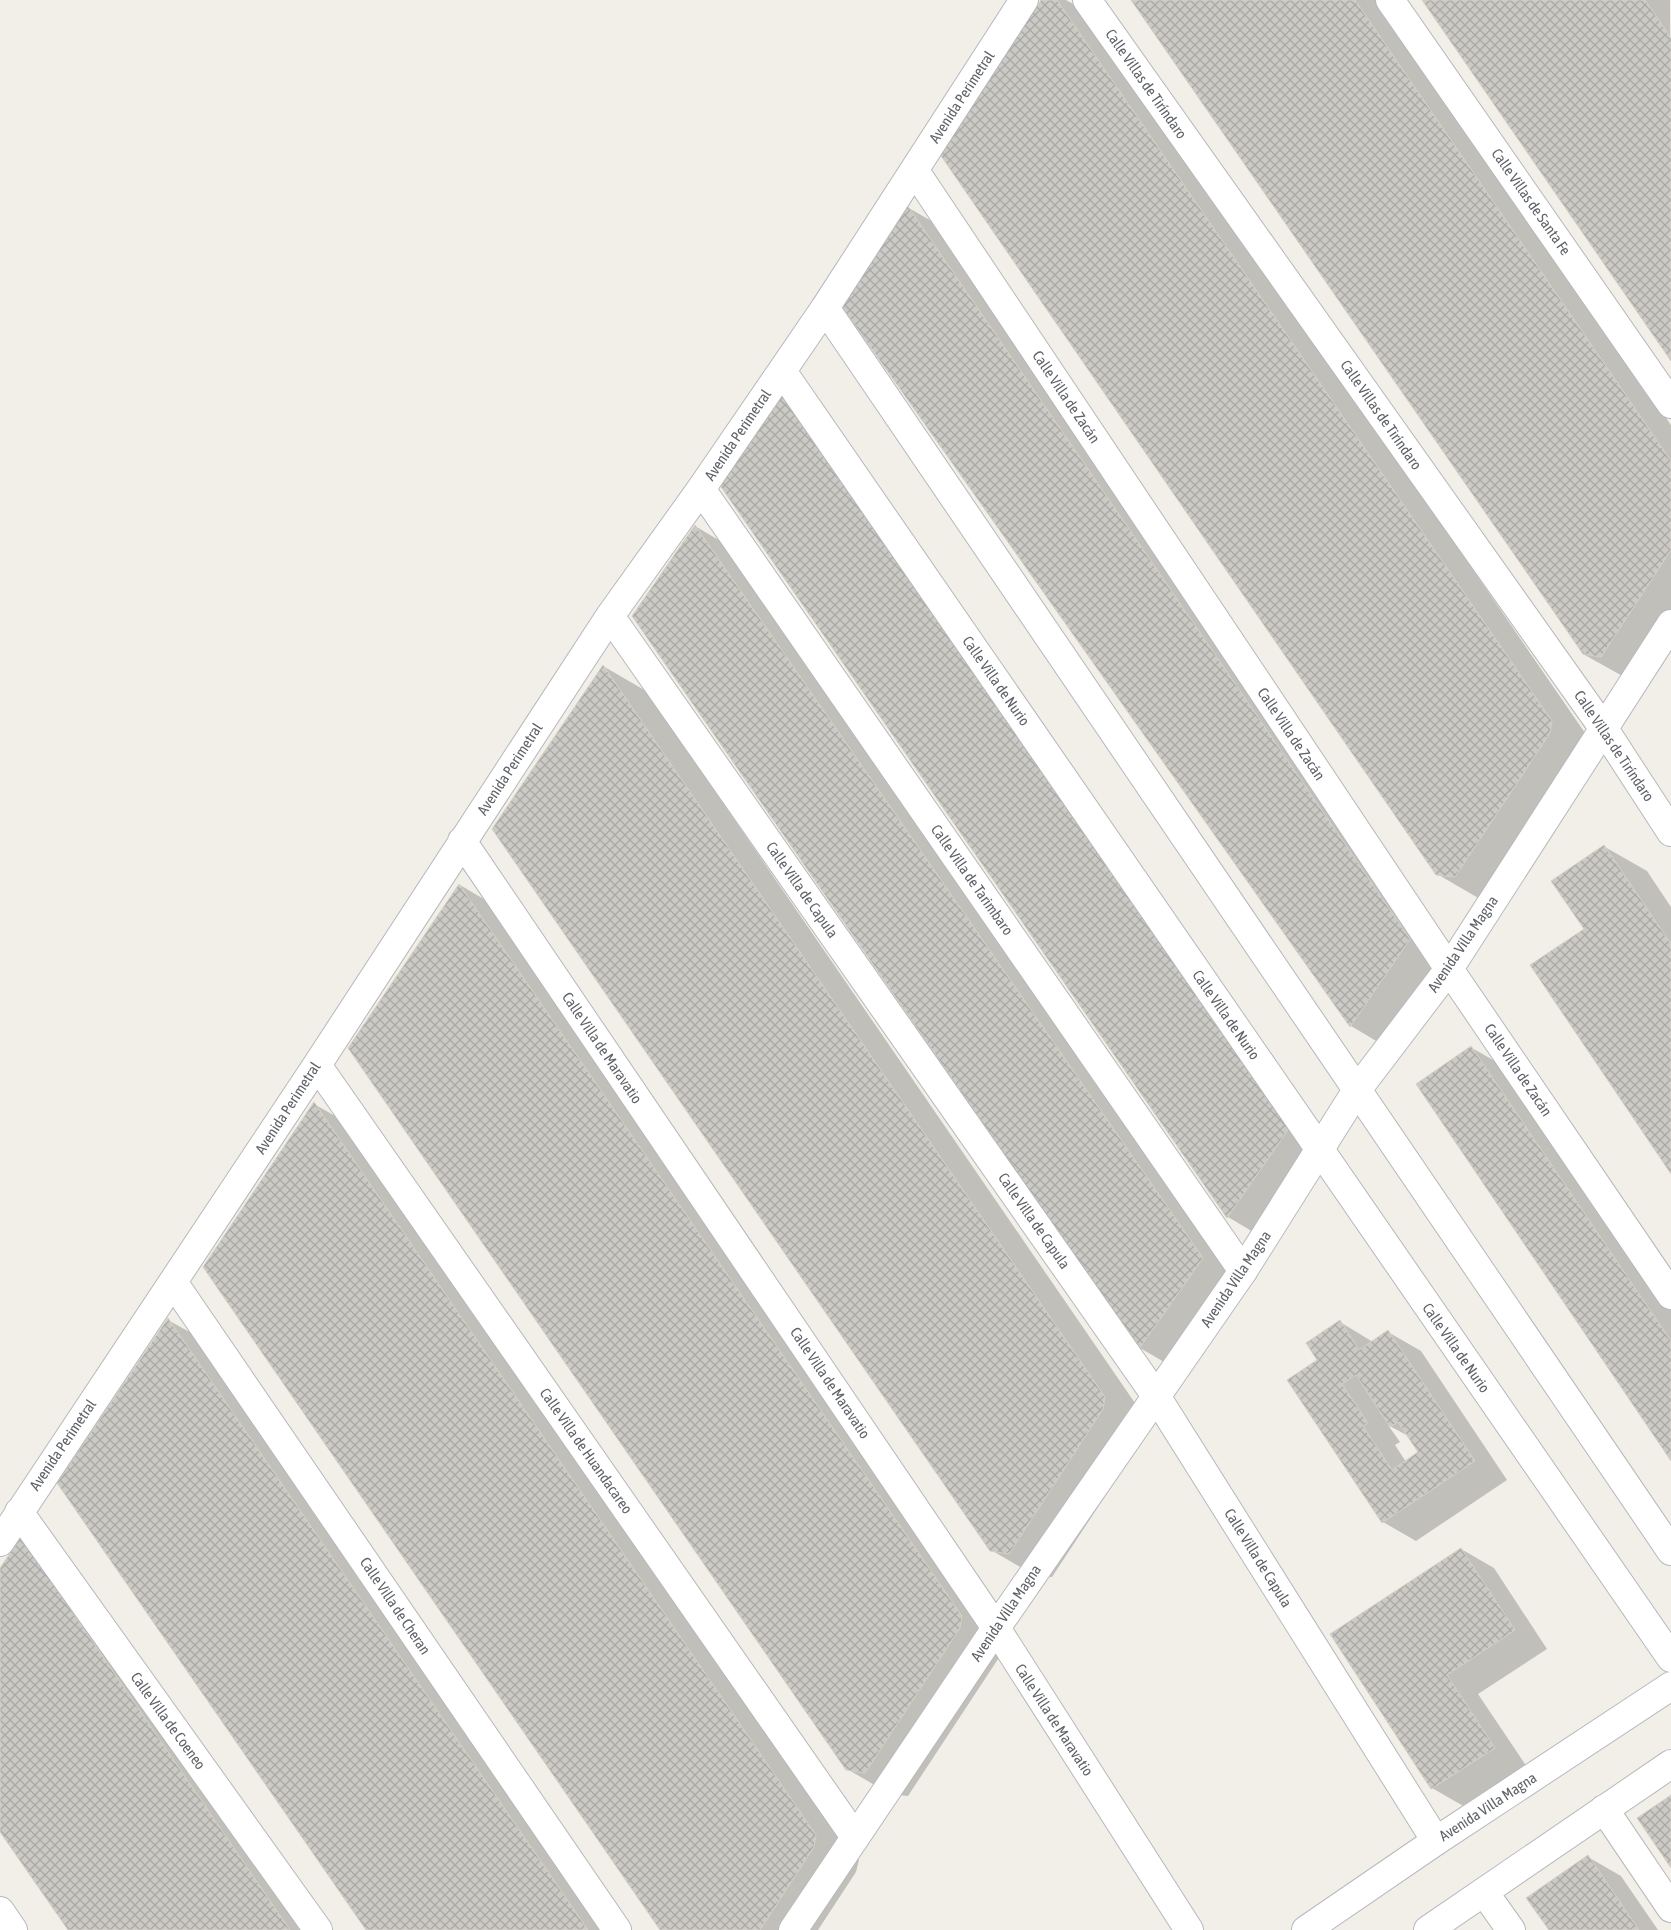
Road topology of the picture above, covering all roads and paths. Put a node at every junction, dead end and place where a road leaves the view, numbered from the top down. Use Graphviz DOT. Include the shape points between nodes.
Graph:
graph roads {
  1 [pos="1024,0"];
  2 [pos="1087,0"];
  3 [pos="1390,0"];
  4 [pos="914,171"];
  5 [pos="824,308"];
  6 [pos="782,371"];
  7 [pos="1671,404"];
  8 [pos="701,490"];
  9 [pos="610,616"];
  10 [pos="1671,624"];
  11 [pos="1604,729"];
  12 [pos="1671,832"];
  13 [pos="462,841"];
  14 [pos="1449,969"];
  15 [pos="317,1065"];
  16 [pos="1357,1090"];
  17 [pos="1319,1149"];
  18 [pos="1243,1272"];
  19 [pos="173,1282"];
  20 [pos="1671,1295"];
  21 [pos="1156,1396"];
  22 [pos="18,1512"];
  23 [pos="0,1542"];
  24 [pos="1671,1551"];
  25 [pos="996,1628"];
  26 [pos="1671,1658"];
  27 [pos="1671,1686"];
  28 [pos="1671,1764"];
  29 [pos="1604,1809"];
  30 [pos="855,1837"];
  31 [pos="1436,1841"];
  32 [pos="1484,1892"];
  33 [pos="1671,1908"];
  34 [pos="0,1911"];
  35 [pos="13,1930"];
  36 [pos="318,1930"];
  37 [pos="617,1930"];
  38 [pos="794,1930"];
  39 [pos="1189,1930"];
  40 [pos="1306,1930"];
  41 [pos="1428,1930"];
  42 [pos="1511,1930"];
  1 -- 4 [label="street, Avenida Perimetral"];
  2 -- 11 [label="street, Calle Villas de Tiríndaro"];
  3 -- 7 [label="street, Calle Villas de Santa Fe"];
  4 -- 5 [label="street, Avenida Perimetral"];
  4 -- 14 [label="street, Calle Villa de Zacán"];
  5 -- 6 [label="street, Avenida Perimetral"];
  5 -- 16 [label="street"];
  6 -- 8 [label="street, Avenida Perimetral"];
  6 -- 17 [label="street, Calle Villa de Nurio"];
  8 -- 9 [label="street, Avenida Perimetral"];
  8 -- 18 [label="street, Calle Villa de Tarimbaro"];
  9 -- 13 [label="street, Avenida Perimetral"];
  9 -- 21 [label="street, Calle Villa de Capula"];
  10 -- 11 [label="street, Avenida Villa Magna"];
  11 -- 12 [label="street, Calle Villas de Tiríndaro"];
  11 -- 14 [label="street, Avenida Villa Magna"];
  13 -- 15 [label="street, Avenida Perimetral"];
  13 -- 25 [label="street, Calle Villa de Maravatio"];
  14 -- 16 [label="street, Avenida Villa Magna"];
  14 -- 20 [label="street, Calle Villa de Zacán"];
  15 -- 19 [label="street, Avenida Perimetral"];
  15 -- 30 [label="street, Calle Villa de Huandacareo"];
  16 -- 17 [label="street, Avenida Villa Magna"];
  16 -- 24 [label="street"];
  17 -- 18 [label="street, Avenida Villa Magna"];
  17 -- 26 [label="street, Calle Villa de Nurio"];
  18 -- 21 [label="street, Avenida Villa Magna"];
  19 -- 22 [label="street, Avenida Perimetral"];
  19 -- 37 [label="street, Calle Villa de Cheran"];
  21 -- 25 [label="street, Avenida Villa Magna"];
  21 -- 31 [label="street, Calle Villa de Capula"];
  22 -- 23 [label="street, Avenida Perimetral"];
  22 -- 36 [label="street, Calle Villa de Coeneo"];
  25 -- 30 [label="street, Avenida Villa Magna"];
  25 -- 39 [label="street, Calle Villa de Maravatio"];
  27 -- 31 [label="street, Avenida Villa Magna"];
  28 -- 29 [label="street"];
  29 -- 32 [label="street"];
  29 -- 33 [label="street"];
  30 -- 38 [label="street, Avenida Villa Magna"];
  31 -- 40 [label="street, Avenida Villa Magna"];
  32 -- 41 [label="street"];
  32 -- 42 [label="street"];
  34 -- 35 [label="street"];
}
